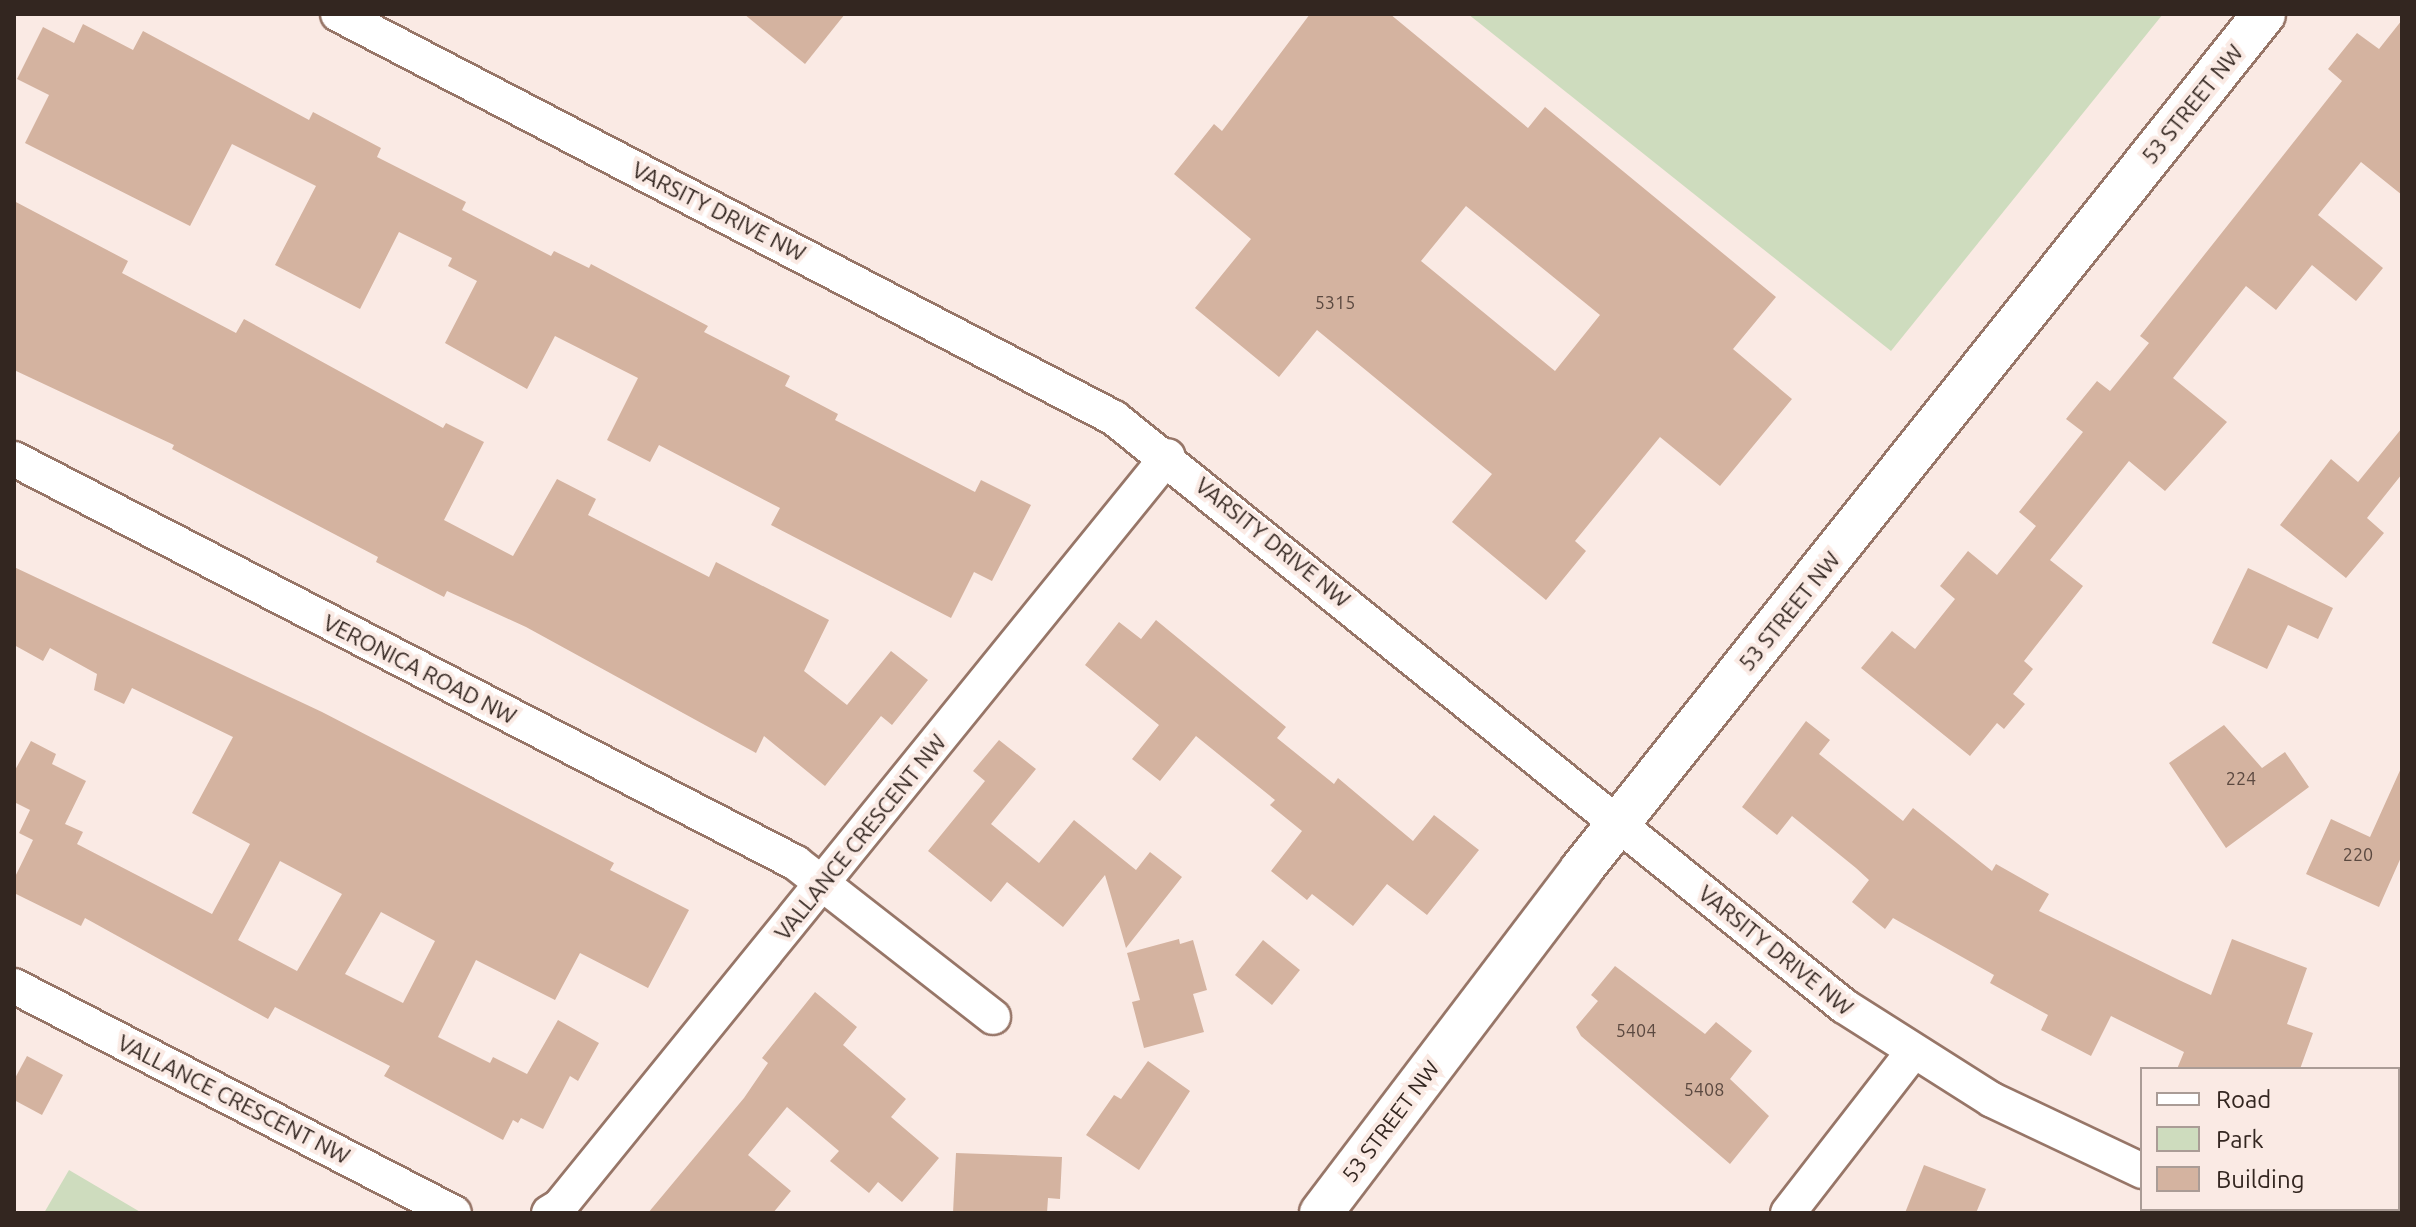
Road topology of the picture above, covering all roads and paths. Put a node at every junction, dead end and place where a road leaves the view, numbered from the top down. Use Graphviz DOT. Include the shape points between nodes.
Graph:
graph roads {
  1 [pos="338,14"];
  2 [pos="2264,14"];
  3 [pos="1168,456"];
  4 [pos="14,459"];
  5 [pos="1619,824"];
  6 [pos="823,882"];
  7 [pos="14,986"];
  8 [pos="993,1017"];
  9 [pos="1912,1053"];
  10 [pos="2140,1170"];
  11 [pos="454,1213"];
  12 [pos="549,1213"];
  13 [pos="1321,1213"];
  14 [pos="1788,1213"];
  1 -- 3 [label="street, VARSITY DRIVE NW" via="1070,391"];
  2 -- 5 [label="street, 53 STREET NW"];
  3 -- 5 [label="street, VARSITY DRIVE NW"];
  3 -- 6 [label="street, VALLANCE CRESCENT NW"];
  4 -- 6 [label="street, VERONICA ROAD NW" via="796,863"];
  5 -- 9 [label="street, VARSITY DRIVE NW" via="1844,1006"];
  5 -- 13 [label="street, 53 STREET NW"];
  6 -- 8 [label="street, VERONICA ROAD NW"];
  6 -- 12 [label="street, VALLANCE CRESCENT NW" via="560,1206"];
  7 -- 11 [label="street, VALLANCE CRESCENT NW"];
  9 -- 10 [label="street, VARSITY DRIVE NW" via="1992,1100"];
  9 -- 14 [label="street"];
}
